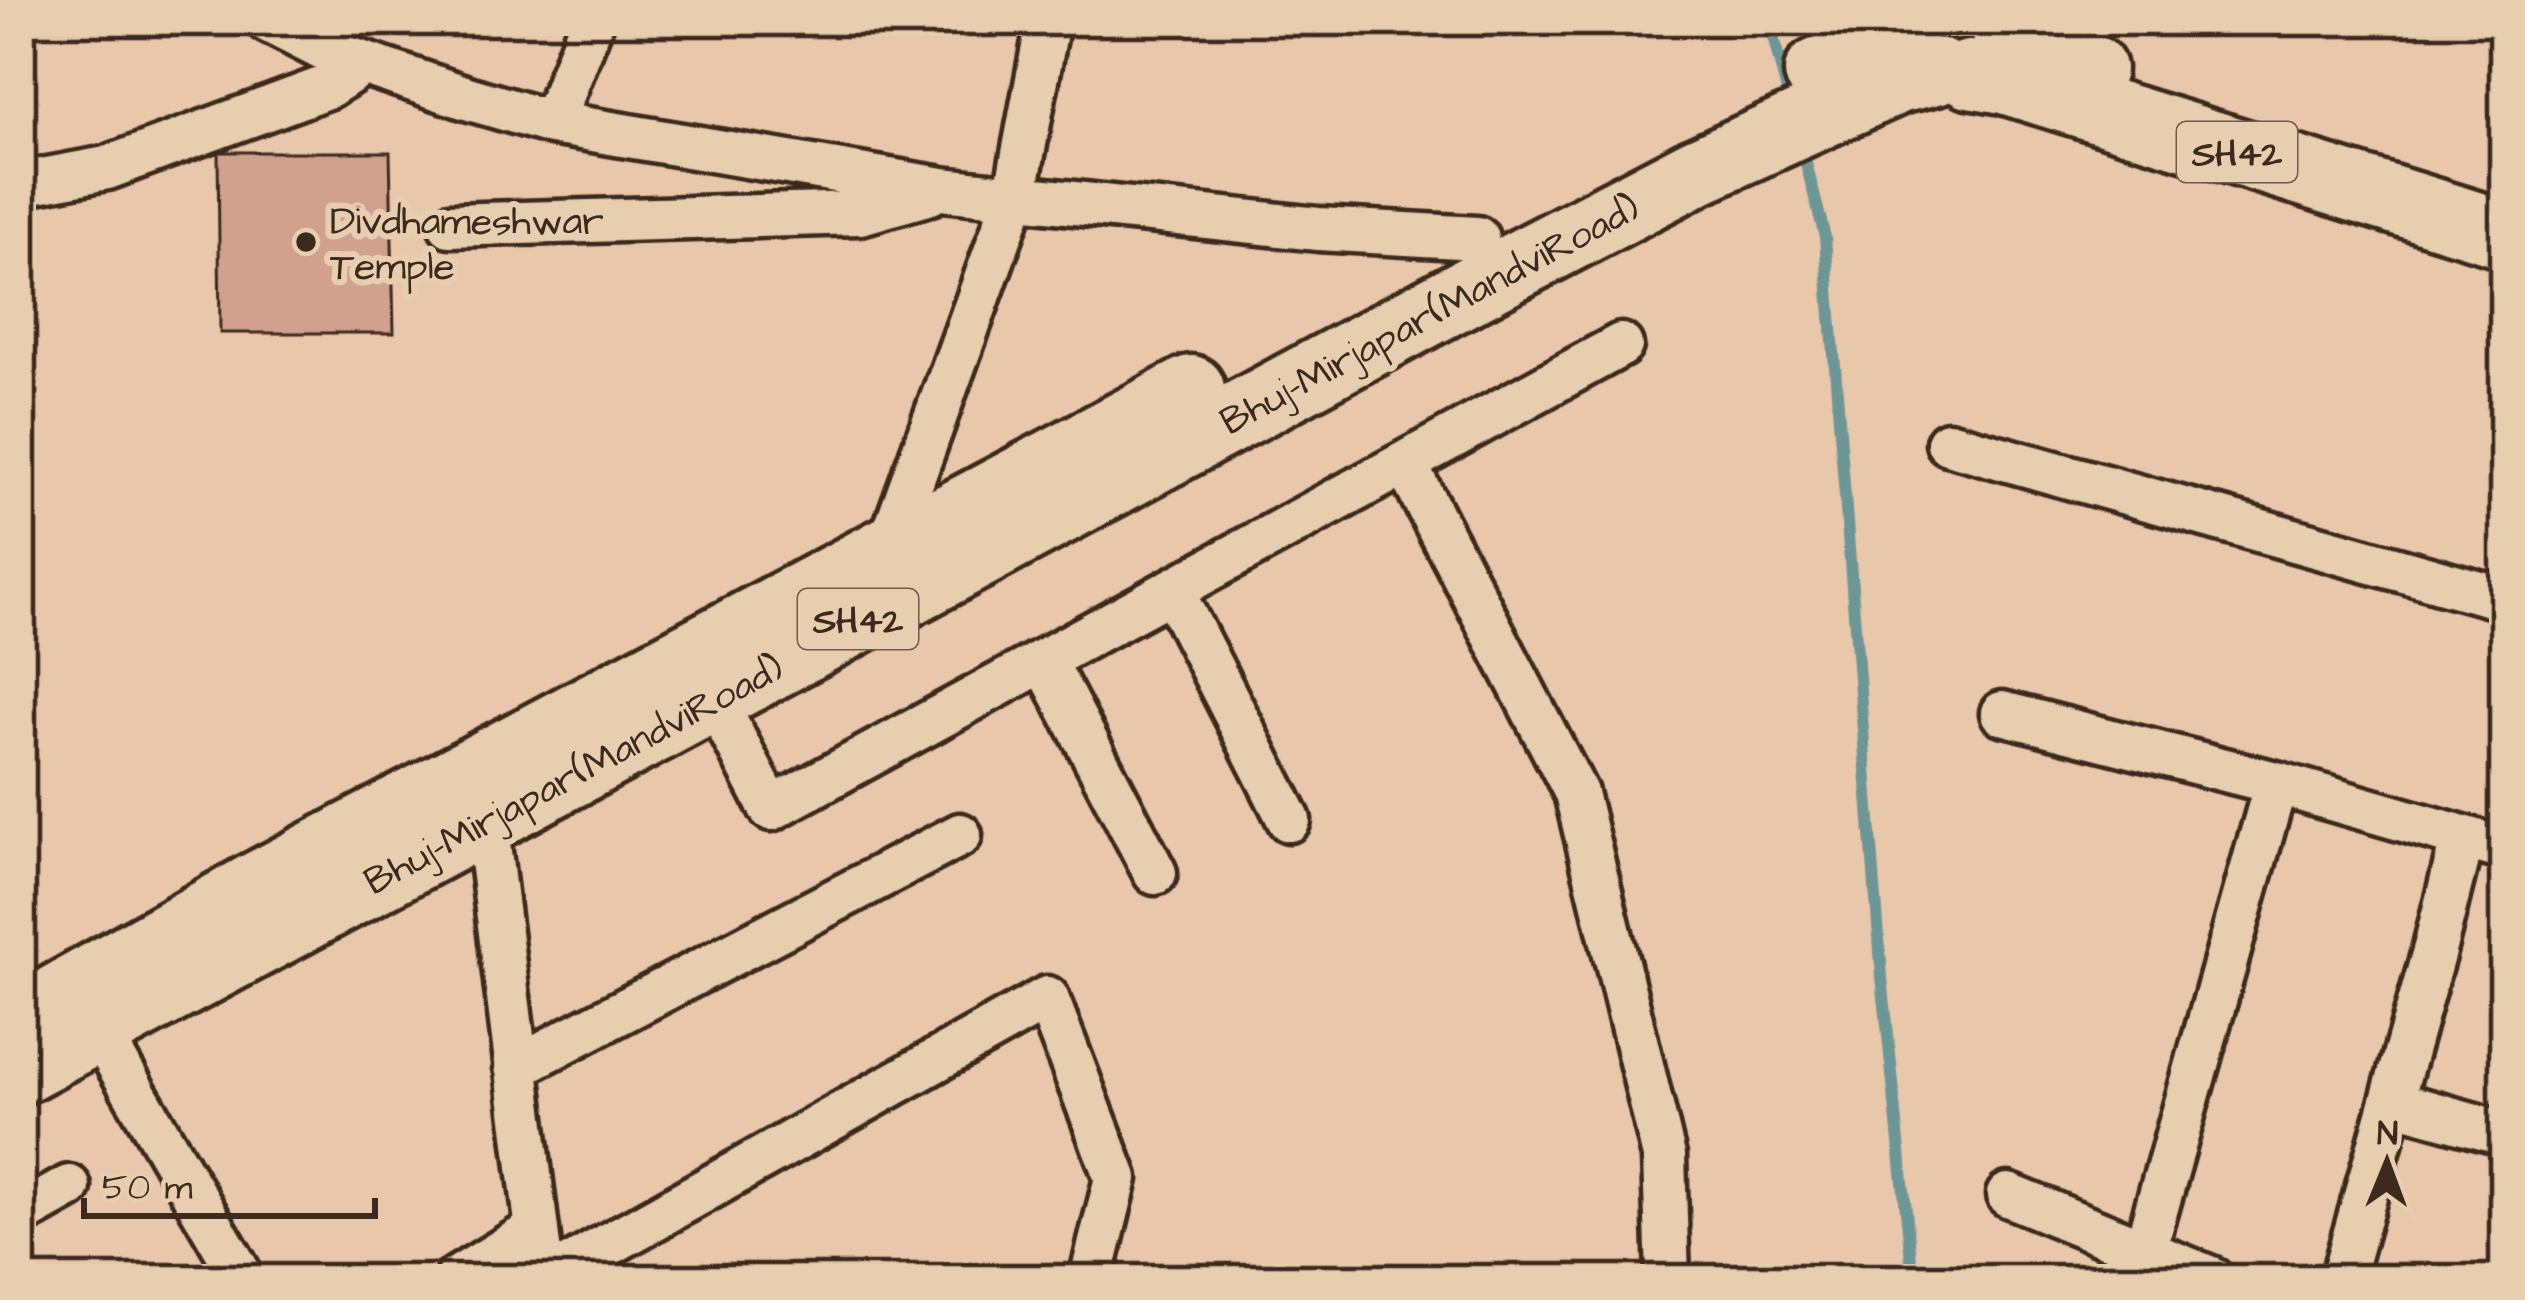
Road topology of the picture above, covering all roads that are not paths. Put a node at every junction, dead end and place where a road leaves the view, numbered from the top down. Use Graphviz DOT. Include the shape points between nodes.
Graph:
graph roads {
  1 [pos="268,21"];
  2 [pos="592,21"];
  3 [pos="1048,21"];
  4 [pos="1939,45"];
  5 [pos="364,63"];
  6 [pos="552,123"];
  7 [pos="1691,151"];
  8 [pos="21,184"];
  9 [pos="2504,188"];
  10 [pos="942,189"];
  11 [pos="1015,197"];
  12 [pos="450,225"];
  13 [pos="2504,234"];
  14 [pos="1477,238"];
  15 [pos="1621,345"];
  16 [pos="1948,443"];
  17 [pos="1406,463"];
  18 [pos="888,548"];
  19 [pos="1172,590"];
  20 [pos="2504,599"];
  21 [pos="1045,660"];
  22 [pos="712,697"];
  23 [pos="2002,713"];
  24 [pos="2276,783"];
  25 [pos="486,820"];
  26 [pos="1289,820"];
  27 [pos="960,835"];
  28 [pos="2462,839"];
  29 [pos="2504,849"];
  30 [pos="1155,873"];
  31 [pos="21,1018"];
  32 [pos="98,1030"];
  33 [pos="516,1067"];
  34 [pos="21,1070"];
  35 [pos="2392,1102"];
  36 [pos="2504,1132"];
  37 [pos="69,1187"];
  38 [pos="2008,1195"];
  39 [pos="21,1214"];
  40 [pos="537,1229"];
  41 [pos="2145,1250"];
  42 [pos="243,1279"];
  43 [pos="456,1279"];
  44 [pos="545,1279"];
  45 [pos="1091,1279"];
  46 [pos="1668,1279"];
  47 [pos="2213,1279"];
  48 [pos="2342,1279"];
  1 -- 5 [label="street"];
  2 -- 6 [label="street"];
  3 -- 11 [label="street"];
  4 -- 7 [label="main road, SH42"];
  4 -- 9 [label="main road, SH42" via="2024,50"];
  4 -- 13 [label="main road, SH42" via="2004,80"];
  5 -- 6 [label="street"];
  5 -- 8 [label="street" via="329,86 107,168"];
  6 -- 10 [label="street"];
  7 -- 14 [label="main road, Bhuj-Mirjapar(MandviRoad) / SH42"];
  7 -- 22 [label="main road, Bhuj-Mirjapar(MandviRoad) / SH42" via="1499,274"];
  10 -- 11 [label="street"];
  10 -- 12 [label="street" via="860,213"];
  11 -- 14 [label="street"];
  11 -- 18 [label="street"];
  14 -- 18 [label="main road, Bhuj-Mirjapar(MandviRoad) / SH42"];
  15 -- 17 [label="street"];
  16 -- 20 [label="street"];
  17 -- 19 [label="street"];
  17 -- 46 [label="street" via="1576,793 1664,1156"];
  18 -- 31 [label="main road, Bhuj-Mirjapar(MandviRoad) / SH42"];
  19 -- 21 [label="street"];
  19 -- 26 [label="street"];
  21 -- 22 [label="street" via="771,809"];
  21 -- 30 [label="street"];
  22 -- 25 [label="main road, Bhuj-Mirjapar(MandviRoad) / SH42"];
  23 -- 24 [label="street"];
  24 -- 28 [label="street"];
  24 -- 41 [label="street"];
  25 -- 32 [label="main road, Bhuj-Mirjapar(MandviRoad) / SH42"];
  25 -- 33 [label="street"];
  27 -- 33 [label="street"];
  28 -- 29 [label="street"];
  28 -- 35 [label="street"];
  32 -- 34 [label="main road, Bhuj-Mirjapar(MandviRoad) / SH42"];
  32 -- 42 [label="street"];
  33 -- 40 [label="street"];
  35 -- 36 [label="street"];
  35 -- 48 [label="street"];
  37 -- 39 [label="street"];
  38 -- 41 [label="street"];
  40 -- 43 [label="street"];
  40 -- 44 [label="street"];
  41 -- 47 [label="street"];
  44 -- 45 [label="street" via="1047,998 1116,1178"];
}
